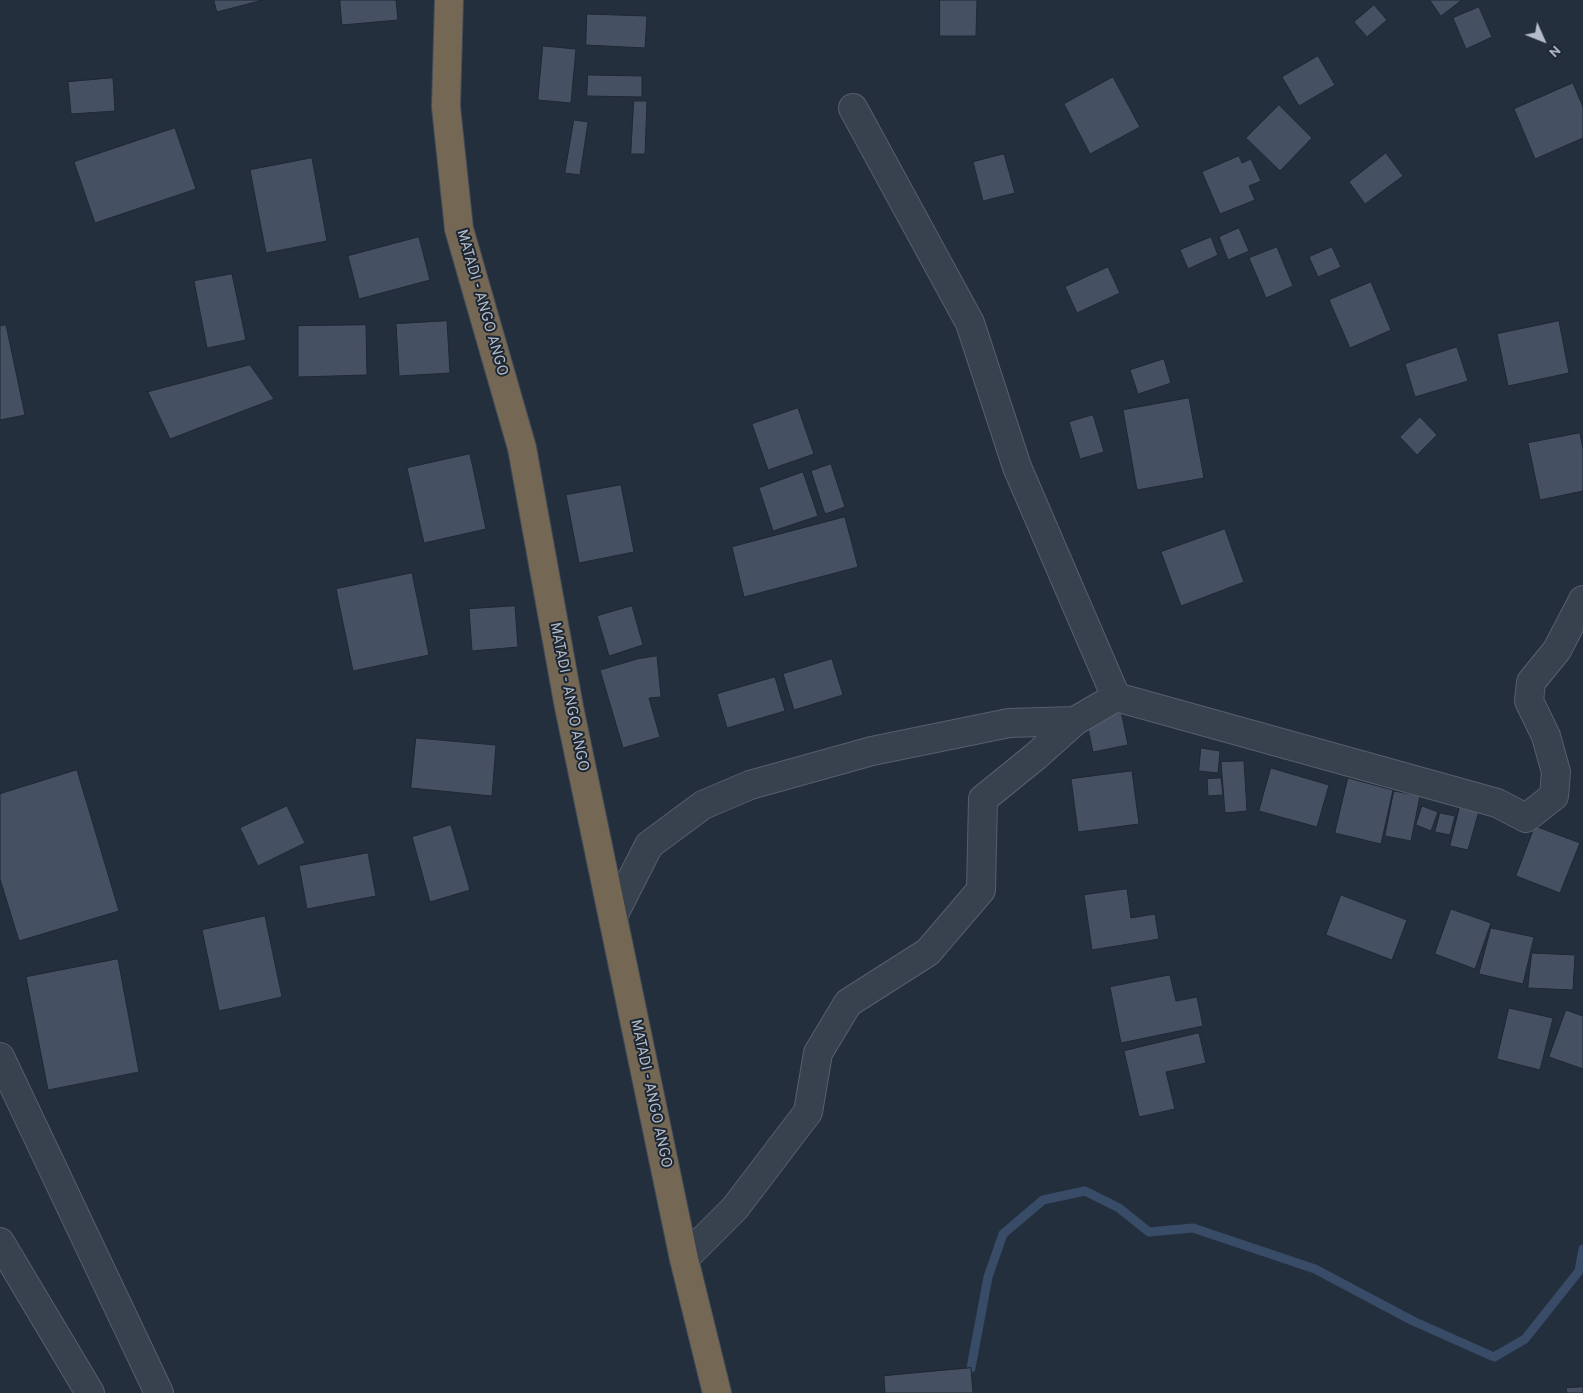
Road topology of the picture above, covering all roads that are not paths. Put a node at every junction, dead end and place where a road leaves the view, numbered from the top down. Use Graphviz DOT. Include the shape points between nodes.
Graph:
graph roads {
  1 [pos="449,0"];
  2 [pos="853,108"];
  3 [pos="1583,600"];
  4 [pos="1116,697"];
  5 [pos="1075,722"];
  6 [pos="613,916"];
  7 [pos="0,1057"];
  8 [pos="0,1242"];
  9 [pos="684,1259"];
  10 [pos="90,1393"];
  11 [pos="159,1393"];
  12 [pos="717,1393"];
  1 -- 6 [label="highway, MATADI - ANGO ANGO" via="446,107 459,229 522,448 569,707"];
  2 -- 4 [label="street" via="970,323 1016,467"];
  3 -- 4 [label="street" via="1557,650 1531,682 1529,702 1546,736 1556,772 1554,796 1526,818 1497,803"];
  4 -- 5 [label="street"];
  5 -- 6 [label="street" via="1009,723 872,751 750,785 703,805 649,845"];
  5 -- 9 [label="street" via="983,799 980,890 928,952 848,1003 818,1052 808,1112 735,1208"];
  6 -- 9 [label="highway, MATADI - ANGO ANGO"];
  7 -- 11 [label="street"];
  8 -- 10 [label="street"];
  9 -- 12 [label="highway, MATADI - ANGO ANGO"];
}
